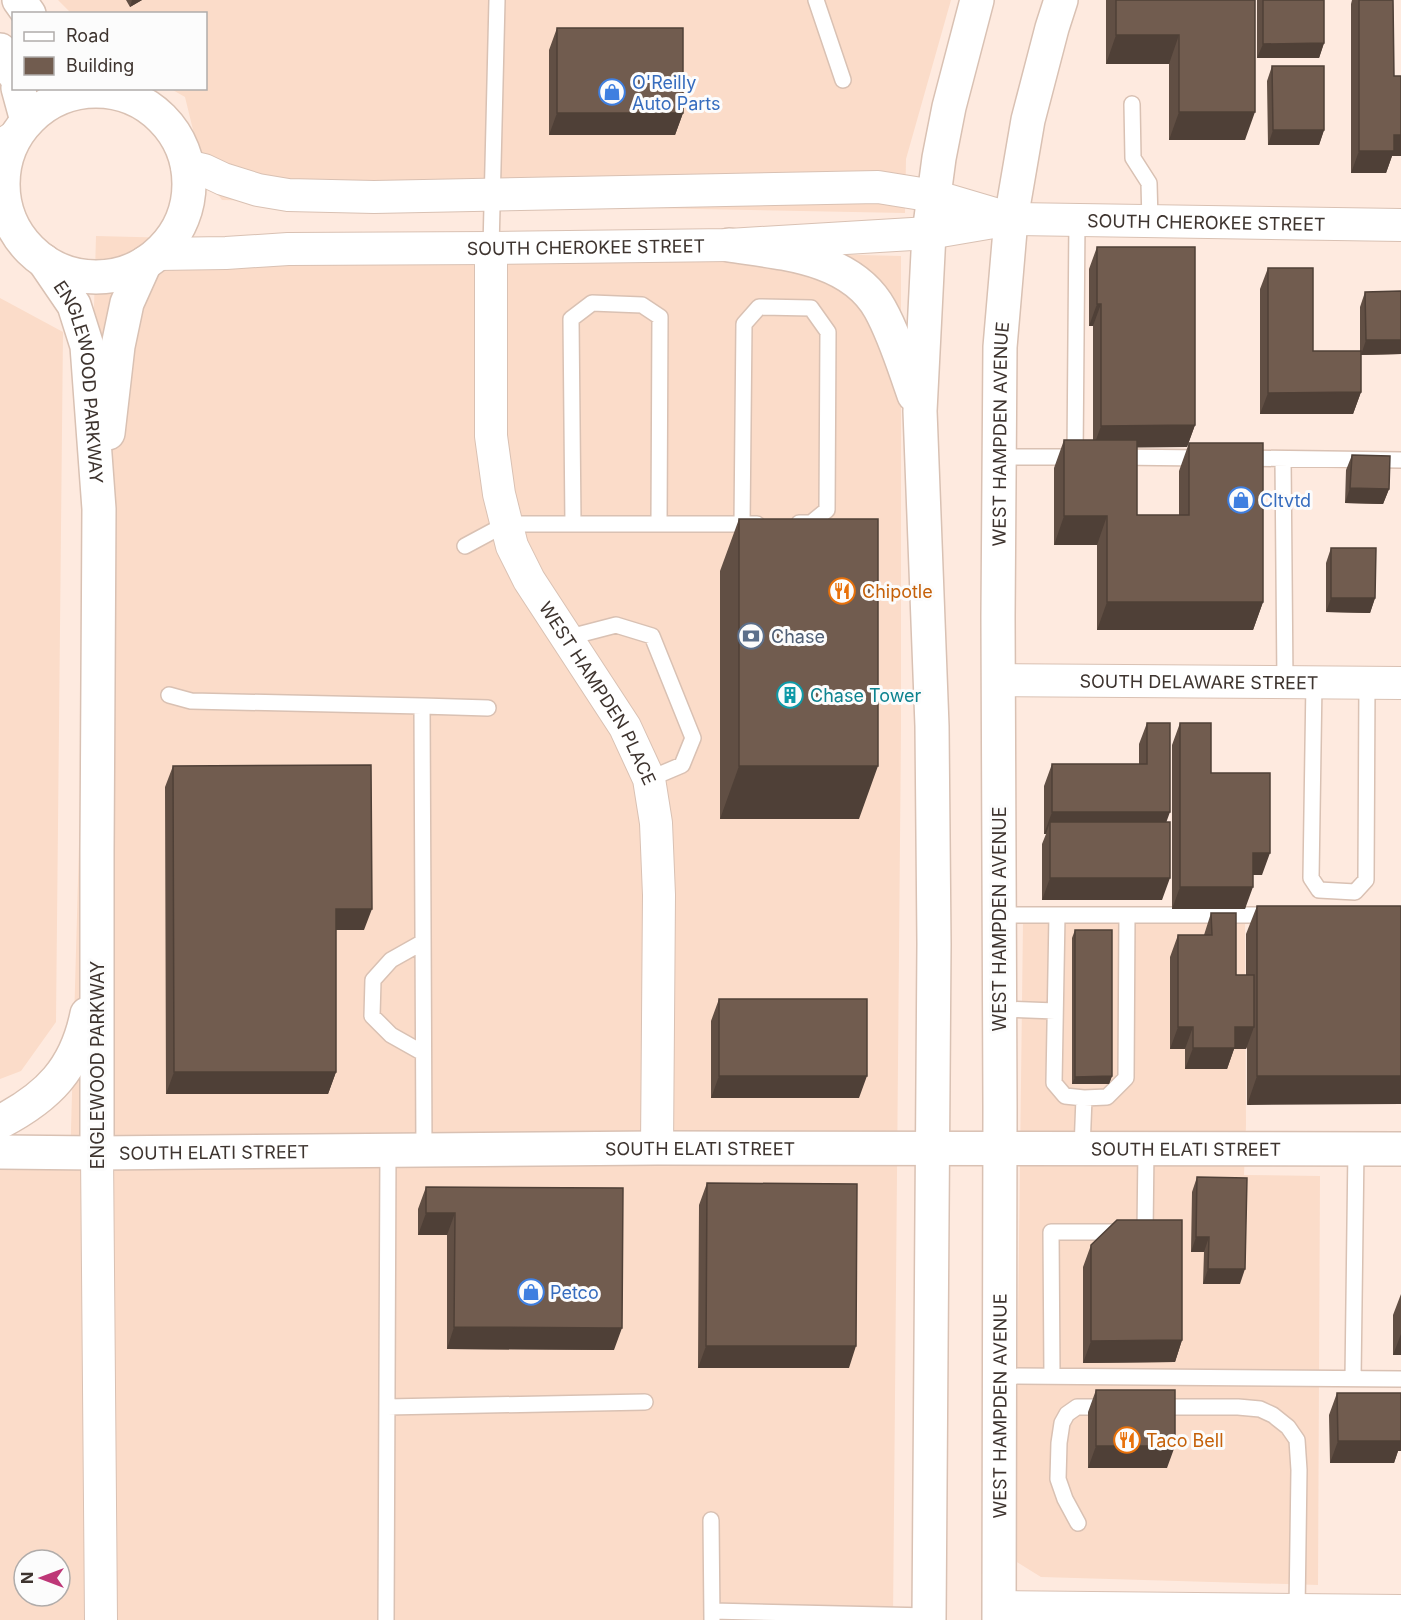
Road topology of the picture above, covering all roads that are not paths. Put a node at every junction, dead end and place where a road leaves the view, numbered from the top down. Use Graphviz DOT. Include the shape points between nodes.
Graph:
graph roads {
  1 [pos="497,0"];
  2 [pos="816,0"];
  3 [pos="977,0"];
  4 [pos="1061,0"];
  5 [pos="0,50"];
  6 [pos="12,71"];
  7 [pos="843,80"];
  8 [pos="18,90"];
  9 [pos="111,90"];
  10 [pos="1132,104"];
  11 [pos="14,134"];
  12 [pos="187,166"];
  13 [pos="492,195"];
  14 [pos="934,196"];
  15 [pos="4,215"];
  16 [pos="1011,219"];
  17 [pos="1077,220"];
  18 [pos="1150,221"];
  19 [pos="1401,225"];
  20 [pos="929,233"];
  21 [pos="729,245"];
  22 [pos="492,248"];
  23 [pos="151,259"];
  24 [pos="44,261"];
  25 [pos="920,411"];
  26 [pos="999,457"];
  27 [pos="1087,457"];
  28 [pos="1283,459"];
  29 [pos="1401,460"];
  30 [pos="99,509"];
  31 [pos="506,524"];
  32 [pos="573,524"];
  33 [pos="659,524"];
  34 [pos="742,524"];
  35 [pos="465,546"];
  36 [pos="566,638"];
  37 [pos="998,680"];
  38 [pos="1300,682"];
  39 [pos="1367,683"];
  40 [pos="1401,683"];
  41 [pos="169,695"];
  42 [pos="422,706"];
  43 [pos="488,708"];
  44 [pos="649,779"];
  45 [pos="999,915"];
  46 [pos="1057,915"];
  47 [pos="1126,915"];
  48 [pos="1282,915"];
  49 [pos="423,942"];
  50 [pos="97,968"];
  51 [pos="1000,1009"];
  52 [pos="1055,1011"];
  53 [pos="423,1053"];
  54 [pos="1084,1098"];
  55 [pos="0,1122"];
  56 [pos="657,1148"];
  57 [pos="1000,1148"];
  58 [pos="1356,1148"];
  59 [pos="933,1149"];
  60 [pos="1082,1149"];
  61 [pos="1146,1149"];
  62 [pos="1401,1149"];
  63 [pos="388,1150"];
  64 [pos="424,1150"];
  65 [pos="0,1152"];
  66 [pos="97,1153"];
  67 [pos="1000,1376"];
  68 [pos="1052,1376"];
  69 [pos="1353,1378"];
  70 [pos="1401,1379"];
  71 [pos="645,1402"];
  72 [pos="387,1407"];
  73 [pos="1123,1407"];
  74 [pos="1146,1407"];
  75 [pos="711,1520"];
  76 [pos="1078,1523"];
  77 [pos="1297,1610"];
  78 [pos="1401,1611"];
  79 [pos="999,1614"];
  80 [pos="712,1616"];
  81 [pos="929,1618"];
  82 [pos="101,1620"];
  83 [pos="386,1620"];
  1 -- 13 [label="lane"];
  2 -- 7 [label="lane"];
  3 -- 14 [label="main road" via="949,107"];
  4 -- 16 [label="main road, WEST HAMPDEN AVENUE" via="1028,120"];
  5 -- 6 [label="main road"];
  8 -- 11 [label="main road"];
  9 -- 11 [label="main road" via="67,95 39,110"];
  9 -- 12 [label="main road" via="137,100 163,119 183,150"];
  10 -- 18 [label="lane" via="1133,158 1149,183"];
  11 -- 15 [label="main road" via="4,168"];
  12 -- 13 [label="street, SOUTH CHEROKEE STREET" via="288,195"];
  12 -- 23 [label="main road" via="184,214 169,242"];
  13 -- 14 [label="street, SOUTH CHEROKEE STREET" via="878,187"];
  13 -- 22 [label="lane"];
  14 -- 16 [label="street, SOUTH CHEROKEE STREET"];
  14 -- 20 [label="main road"];
  15 -- 24 [label="main road" via="23,242"];
  16 -- 17 [label="street, SOUTH CHEROKEE STREET"];
  16 -- 20 [label="street, SOUTH CHEROKEE STREET"];
  16 -- 26 [label="main road, WEST HAMPDEN AVENUE" via="1000,347"];
  17 -- 18 [label="street, SOUTH CHEROKEE STREET"];
  17 -- 27 [label="lane"];
  18 -- 19 [label="street, SOUTH CHEROKEE STREET"];
  20 -- 21 [label="street, SOUTH CHEROKEE STREET"];
  20 -- 25 [label="main road"];
  21 -- 22 [label="street, SOUTH CHEROKEE STREET"];
  21 -- 25 [label="main road" via="794,255 831,267 857,281 880,308"];
  22 -- 23 [label="street, SOUTH CHEROKEE STREET" via="288,249"];
  22 -- 31 [label="street, WEST HAMPDEN PLACE" via="492,436"];
  23 -- 24 [label="main road" via="131,271 102,277 71,274"];
  23 -- 30 [label="main road, ENGLEWOOD PARKWAY" via="127,303 118,346"];
  24 -- 30 [label="main road, ENGLEWOOD PARKWAY" via="74,304 87,346"];
  25 -- 59 [label="main road" via="932,726"];
  26 -- 27 [label="lane"];
  26 -- 37 [label="main road, WEST HAMPDEN AVENUE"];
  27 -- 28 [label="lane"];
  28 -- 29 [label="lane"];
  28 -- 38 [label="lane"];
  30 -- 50 [label="main road, ENGLEWOOD PARKWAY"];
  31 -- 32 [label="lane"];
  31 -- 35 [label="lane"];
  31 -- 36 [label="street, WEST HAMPDEN PLACE" via="529,580"];
  32 -- 33 [label="lane"];
  32 -- 33 [label="lane" via="571,319 592,303 642,304 660,316"];
  33 -- 34 [label="lane"];
  34 -- 34 [label="lane" via="811,523 827,510 828,332 811,308 759,307 744,324"];
  36 -- 44 [label="street, WEST HAMPDEN PLACE" via="625,728"];
  36 -- 44 [label="lane" via="616,625 652,636 693,738 682,765"];
  37 -- 38 [label="street, SOUTH DELAWARE STREET"];
  37 -- 45 [label="main road, WEST HAMPDEN AVENUE"];
  38 -- 39 [label="street, SOUTH DELAWARE STREET"];
  38 -- 39 [label="lane" via="1311,878 1319,890 1355,892 1366,880"];
  39 -- 40 [label="street, SOUTH DELAWARE STREET"];
  41 -- 42 [label="lane" via="191,701"];
  42 -- 43 [label="lane"];
  42 -- 49 [label="lane"];
  44 -- 56 [label="street, WEST HAMPDEN PLACE" via="656,823 659,895"];
  45 -- 46 [label="lane"];
  45 -- 51 [label="main road, WEST HAMPDEN AVENUE"];
  46 -- 47 [label="lane"];
  46 -- 52 [label="lane"];
  47 -- 48 [label="lane"];
  47 -- 54 [label="lane" via="1126,1078 1107,1096"];
  49 -- 53 [label="lane"];
  49 -- 53 [label="lane" via="391,960 373,980 372,1016 391,1035"];
  50 -- 55 [label="main road" via="86,1022 76,1053 63,1074 46,1093"];
  50 -- 66 [label="main road, ENGLEWOOD PARKWAY"];
  51 -- 52 [label="lane"];
  51 -- 57 [label="main road, WEST HAMPDEN AVENUE"];
  52 -- 54 [label="lane" via="1054,1083 1065,1096"];
  53 -- 64 [label="lane"];
  54 -- 60 [label="lane"];
  56 -- 59 [label="main road, SOUTH ELATI STREET"];
  56 -- 64 [label="main road, SOUTH ELATI STREET"];
  57 -- 59 [label="main road, SOUTH ELATI STREET"];
  57 -- 60 [label="main road, SOUTH ELATI STREET"];
  57 -- 67 [label="main road, WEST HAMPDEN AVENUE"];
  58 -- 61 [label="main road, SOUTH ELATI STREET"];
  58 -- 62 [label="main road, SOUTH ELATI STREET"];
  58 -- 69 [label="lane"];
  59 -- 81 [label="main road"];
  60 -- 61 [label="main road, SOUTH ELATI STREET"];
  61 -- 68 [label="lane" via="1145,1232 1051,1232"];
  63 -- 64 [label="main road, SOUTH ELATI STREET"];
  63 -- 66 [label="main road, SOUTH ELATI STREET"];
  63 -- 72 [label="lane"];
  65 -- 66 [label="main road, SOUTH ELATI STREET"];
  66 -- 82 [label="street, ENGLEWOOD PARKWAY"];
  67 -- 68 [label="lane"];
  67 -- 79 [label="main road, WEST HAMPDEN AVENUE"];
  68 -- 69 [label="lane"];
  69 -- 70 [label="lane"];
  71 -- 72 [label="lane"];
  72 -- 83 [label="lane"];
  73 -- 76 [label="lane" via="1077,1407 1062,1423 1058,1479"];
  74 -- 77 [label="lane" via="1260,1409 1288,1427 1297,1440 1298,1460"];
  75 -- 80 [label="lane"];
  77 -- 78 [label="street"];
  77 -- 79 [label="street"];
  80 -- 81 [label="lane"];
}
